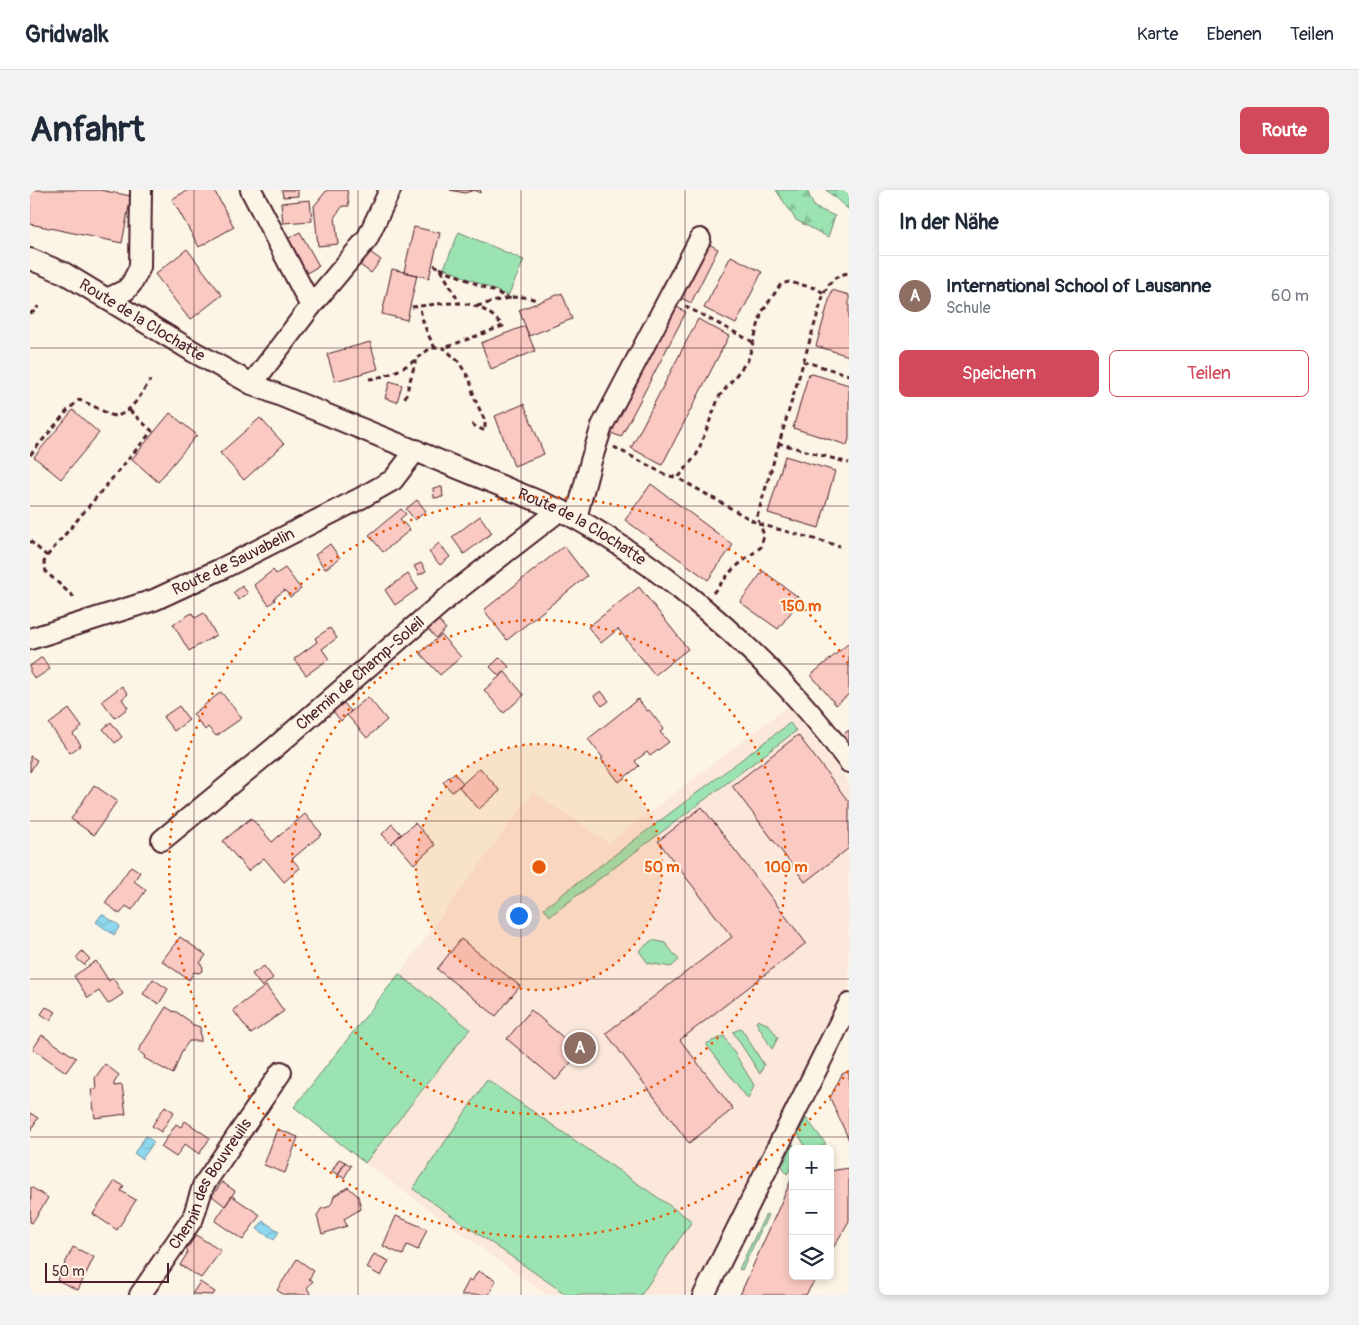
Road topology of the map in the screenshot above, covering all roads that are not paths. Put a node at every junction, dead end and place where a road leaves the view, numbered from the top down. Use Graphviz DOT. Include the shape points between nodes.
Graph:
graph roads {
  1 [pos="141,190"];
  2 [pos="251,190"];
  3 [pos="390,190"];
  4 [pos="700,239"];
  5 [pos="30,259"];
  6 [pos="107,299"];
  7 [pos="311,306"];
  8 [pos="252,384"];
  9 [pos="416,450"];
  10 [pos="568,514"];
  11 [pos="30,640"];
  12 [pos="849,762"];
  13 [pos="162,840"];
  14 [pos="849,1004"];
  15 [pos="281,1072"];
  16 [pos="140,1295"];
  17 [pos="704,1295"];
  1 -- 6 [label="street" via="140,267 126,290"];
  2 -- 7 [label="street"];
  3 -- 7 [label="street" via="367,239"];
  4 -- 10 [label="street" via="602,426"];
  5 -- 6 [label="street, Route de la Clochatte" via="64,273"];
  6 -- 8 [label="street, Route de la Clochatte"];
  7 -- 8 [label="street"];
  8 -- 9 [label="street, Route de la Clochatte"];
  9 -- 10 [label="street, Route de la Clochatte"];
  9 -- 11 [label="street, Route de Sauvabelin" via="394,480 223,568 154,600"];
  10 -- 12 [label="street, Route de la Clochatte" via="652,568 727,628 789,688"];
  10 -- 13 [label="street, Chemin de Champ-Soleil" via="452,594"];
  14 -- 17 [label="street"];
  15 -- 16 [label="street, Chemin des Bouvreuils" via="203,1186 193,1218"];
}
